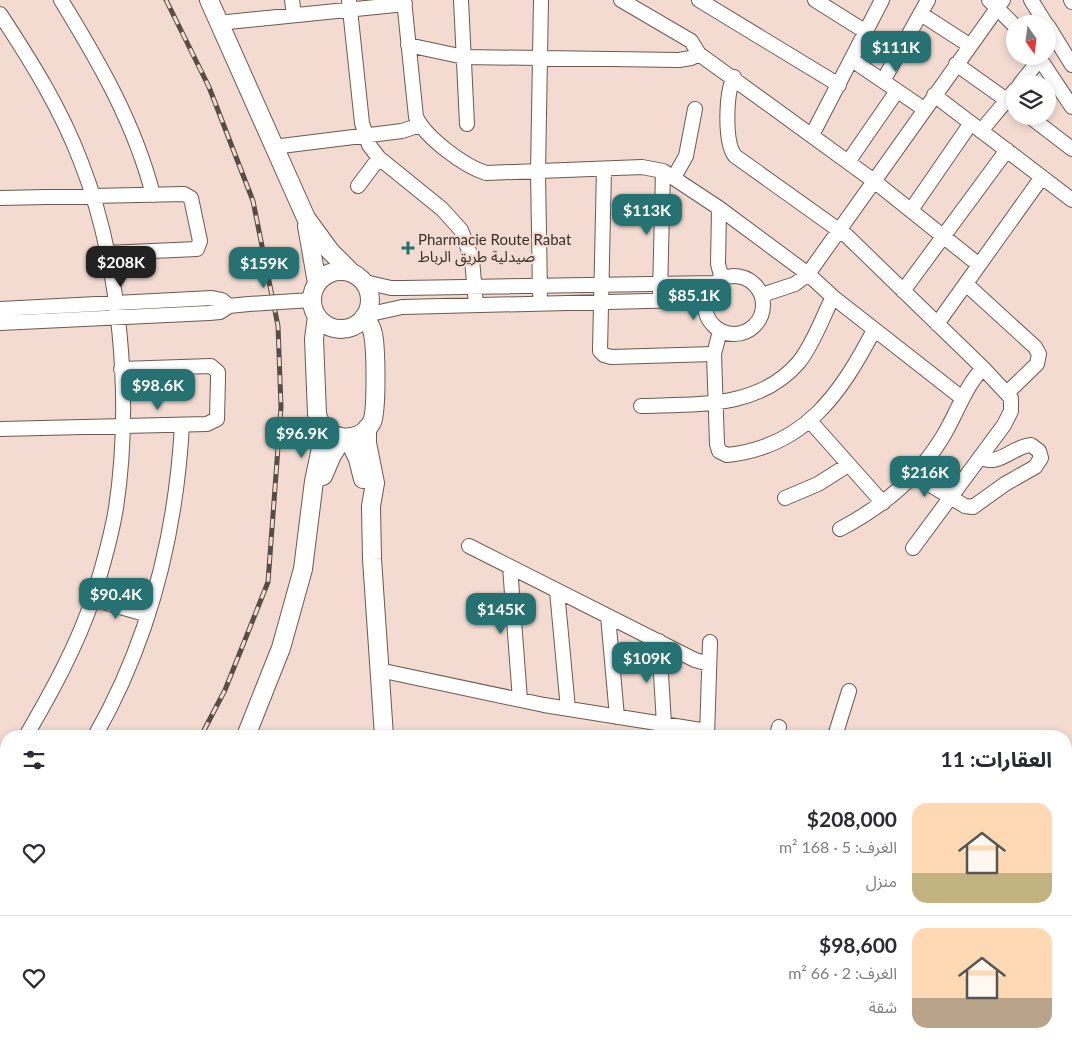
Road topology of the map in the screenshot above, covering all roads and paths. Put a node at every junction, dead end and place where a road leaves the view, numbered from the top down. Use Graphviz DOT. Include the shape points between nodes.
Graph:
graph roads {
  1 [pos="62,0"];
  2 [pos="209,0"];
  3 [pos="292,0"];
  4 [pos="462,0"];
  5 [pos="541,0"];
  6 [pos="621,0"];
  7 [pos="699,0"];
  8 [pos="882,0"];
  9 [pos="1031,0"];
  10 [pos="819,1"];
  11 [pos="405,2"];
  12 [pos="996,2"];
  13 [pos="925,4"];
  14 [pos="350,5"];
  15 [pos="0,14"];
  16 [pos="294,15"];
  17 [pos="1006,15"];
  18 [pos="1041,15"];
  19 [pos="218,23"];
  20 [pos="866,32"];
  21 [pos="1056,39"];
  22 [pos="408,45"];
  23 [pos="969,45"];
  24 [pos="699,54"];
  25 [pos="464,57"];
  26 [pos="540,58"];
  27 [pos="852,60"];
  28 [pos="956,64"];
  29 [pos="1044,65"];
  30 [pos="1072,65"];
  31 [pos="734,77"];
  32 [pos="883,81"];
  33 [pos="839,85"];
  34 [pos="897,91"];
  35 [pos="934,95"];
  36 [pos="1006,95"];
  37 [pos="1006,104"];
  38 [pos="1072,107"];
  39 [pos="694,109"];
  40 [pos="924,109"];
  41 [pos="467,124"];
  42 [pos="420,125"];
  43 [pos="1041,125"];
  44 [pos="976,127"];
  45 [pos="365,135"];
  46 [pos="812,135"];
  47 [pos="273,147"];
  48 [pos="1072,149"];
  49 [pos="1007,150"];
  50 [pos="379,158"];
  51 [pos="848,162"];
  52 [pos="604,169"];
  53 [pos="538,172"];
  54 [pos="669,174"];
  55 [pos="1042,177"];
  56 [pos="874,181"];
  57 [pos="358,186"];
  58 [pos="153,195"];
  59 [pos="92,196"];
  60 [pos="0,198"];
  61 [pos="1072,200"];
  62 [pos="719,208"];
  63 [pos="911,210"];
  64 [pos="306,218"];
  65 [pos="839,230"];
  66 [pos="944,236"];
  67 [pos="107,253"];
  68 [pos="979,265"];
  69 [pos="808,274"];
  70 [pos="358,277"];
  71 [pos="719,281"];
  72 [pos="317,283"];
  73 [pos="660,284"];
  74 [pos="966,284"];
  75 [pos="601,285"];
  76 [pos="540,286"];
  77 [pos="476,287"];
  78 [pos="903,290"];
  79 [pos="762,295"];
  80 [pos="834,297"];
  81 [pos="660,301"];
  82 [pos="600,302"];
  83 [pos="116,303"];
  84 [pos="540,304"];
  85 [pos="476,305"];
  86 [pos="229,306"];
  87 [pos="705,307"];
  88 [pos="315,308"];
  89 [pos="0,309"];
  90 [pos="365,316"];
  91 [pos="117,318"];
  92 [pos="0,323"];
  93 [pos="938,324"];
  94 [pos="874,330"];
  95 [pos="720,331"];
  96 [pos="714,354"];
  97 [pos="983,368"];
  98 [pos="121,369"];
  99 [pos="1007,392"];
  100 [pos="962,398"];
  101 [pos="716,403"];
  102 [pos="641,406"];
  103 [pos="810,421"];
  104 [pos="321,424"];
  105 [pos="182,425"];
  106 [pos="122,427"];
  107 [pos="367,428"];
  108 [pos="0,429"];
  109 [pos="345,438"];
  110 [pos="980,457"];
  111 [pos="848,465"];
  112 [pos="914,475"];
  113 [pos="314,492"];
  114 [pos="951,497"];
  115 [pos="785,498"];
  116 [pos="883,503"];
  117 [pos="371,506"];
  118 [pos="840,529"];
  119 [pos="470,546"];
  120 [pos="913,548"];
  121 [pos="510,567"];
  122 [pos="557,591"];
  123 [pos="93,599"];
  124 [pos="148,615"];
  125 [pos="608,616"];
  126 [pos="659,641"];
  127 [pos="710,642"];
  128 [pos="709,664"];
  129 [pos="379,670"];
  130 [pos="849,691"];
  131 [pos="520,700"];
  132 [pos="568,709"];
  133 [pos="617,717"];
  134 [pos="664,724"];
  135 [pos="29,730"];
  136 [pos="98,730"];
  137 [pos="250,730"];
  138 [pos="384,730"];
  139 [pos="693,730"];
  140 [pos="707,730"];
  141 [pos="837,730"];
  1 -- 58 [label="street" via="115,94 138,145"];
  2 -- 19 [label="main road"];
  3 -- 16 [label="street"];
  4 -- 25 [label="street"];
  5 -- 26 [label="street"];
  6 -- 24 [label="street" via="691,41"];
  7 -- 33 [label="street"];
  8 -- 20 [label="street"];
  9 -- 18 [label="street"];
  10 -- 20 [label="street"];
  11 -- 14 [label="street"];
  11 -- 22 [label="street"];
  12 -- 17 [label="street"];
  12 -- 23 [label="street"];
  13 -- 23 [label="street"];
  13 -- 32 [label="street"];
  14 -- 16 [label="street"];
  14 -- 45 [label="street"];
  15 -- 59 [label="street" via="57,108 82,164"];
  16 -- 19 [label="street"];
  19 -- 47 [label="main road"];
  20 -- 27 [label="street"];
  21 -- 30 [label="street"];
  22 -- 25 [label="street"];
  22 -- 42 [label="street" via="414,109"];
  23 -- 28 [label="street"];
  24 -- 26 [label="street" via="679,60"];
  24 -- 31 [label="street"];
  25 -- 26 [label="street"];
  25 -- 41 [label="street"];
  26 -- 53 [label="street"];
  27 -- 32 [label="street"];
  27 -- 33 [label="street"];
  28 -- 35 [label="street"];
  28 -- 36 [label="street"];
  29 -- 38 [label="street"];
  31 -- 46 [label="street"];
  31 -- 65 [label="street" via="728,94 728,142 732,152"];
  32 -- 34 [label="street"];
  33 -- 46 [label="street"];
  34 -- 40 [label="street"];
  34 -- 51 [label="street"];
  35 -- 40 [label="street"];
  35 -- 44 [label="street"];
  37 -- 44 [label="street"];
  39 -- 54 [label="street" via="686,156"];
  40 -- 56 [label="street"];
  42 -- 45 [label="street" via="402,131"];
  42 -- 53 [label="street" via="475,170 486,173"];
  43 -- 48 [label="street"];
  44 -- 49 [label="street"];
  44 -- 63 [label="street"];
  45 -- 47 [label="street"];
  45 -- 50 [label="street"];
  46 -- 51 [label="street"];
  47 -- 64 [label="main road"];
  49 -- 55 [label="street"];
  49 -- 66 [label="street"];
  50 -- 57 [label="street"];
  50 -- 77 [label="street" via="461,230 472,258"];
  51 -- 56 [label="street"];
  52 -- 53 [label="street"];
  52 -- 54 [label="street" via="642,167"];
  52 -- 75 [label="street"];
  53 -- 76 [label="street"];
  54 -- 62 [label="street"];
  54 -- 73 [label="street"];
  55 -- 61 [label="street"];
  55 -- 68 [label="street"];
  56 -- 63 [label="street"];
  56 -- 65 [label="street"];
  58 -- 59 [label="street"];
  58 -- 67 [label="street" via="184,194 191,198 199,247 194,250"];
  59 -- 60 [label="street"];
  59 -- 67 [label="street"];
  62 -- 69 [label="street"];
  62 -- 71 [label="street"];
  63 -- 66 [label="street"];
  64 -- 70 [label="main road" via="330,251"];
  64 -- 72 [label="main road"];
  65 -- 69 [label="street"];
  65 -- 78 [label="street"];
  66 -- 68 [label="street"];
  66 -- 78 [label="street"];
  67 -- 83 [label="street"];
  68 -- 74 [label="street"];
  69 -- 79 [label="street" via="795,284"];
  69 -- 80 [label="street"];
  70 -- 72 [label="main road" via="332,272"];
  70 -- 77 [label="street" via="391,288"];
  70 -- 90 [label="main road" via="370,301"];
  71 -- 73 [label="street"];
  71 -- 79 [label="street" via="730,277 745,278"];
  71 -- 87 [label="street" via="708,294"];
  72 -- 88 [label="main road"];
  73 -- 75 [label="street"];
  73 -- 81 [label="street"];
  74 -- 93 [label="street"];
  74 -- 99 [label="street" via="1040,354 1036,364"];
  75 -- 76 [label="street"];
  75 -- 82 [label="street"];
  76 -- 77 [label="street"];
  76 -- 84 [label="street"];
  77 -- 85 [label="street"];
  78 -- 93 [label="street"];
  79 -- 95 [label="street" via="763,312 754,327 737,334"];
  80 -- 94 [label="street"];
  80 -- 101 [label="street" via="810,344 786,375 753,395"];
  81 -- 82 [label="street"];
  81 -- 87 [label="street" via="694,300"];
  82 -- 84 [label="street"];
  82 -- 96 [label="street" via="600,348 607,356"];
  83 -- 86 [label="street" via="212,298"];
  83 -- 89 [label="street"];
  83 -- 91 [label="street"];
  84 -- 85 [label="street"];
  85 -- 90 [label="street" via="402,307"];
  86 -- 88 [label="street, bridge" via="280,302"];
  86 -- 91 [label="street" via="214,313"];
  87 -- 95 [label="street" via="710,321"];
  88 -- 90 [label="main road" via="330,326 340,328 351,327"];
  88 -- 104 [label="main road" via="317,414"];
  90 -- 107 [label="main road" via="371,328 374,350 375,411"];
  91 -- 92 [label="street"];
  91 -- 98 [label="street"];
  93 -- 97 [label="street"];
  94 -- 100 [label="street"];
  94 -- 103 [label="street" via="841,388"];
  95 -- 96 [label="street"];
  96 -- 101 [label="street"];
  97 -- 99 [label="street"];
  97 -- 100 [label="street"];
  98 -- 105 [label="street" via="205,365 215,368 218,378 217,419 207,424"];
  98 -- 106 [label="street"];
  99 -- 110 [label="street" via="1012,411"];
  100 -- 112 [label="street" via="943,438"];
  101 -- 102 [label="street"];
  101 -- 103 [label="street" via="718,448 727,455 747,452 778,440"];
  103 -- 111 [label="street"];
  104 -- 109 [label="main road" via="328,432"];
  104 -- 113 [label="main road"];
  105 -- 106 [label="street"];
  105 -- 124 [label="street" via="172,520"];
  106 -- 108 [label="street"];
  106 -- 123 [label="street" via="116,510"];
  107 -- 109 [label="main road"];
  107 -- 117 [label="main road" via="375,483"];
  109 -- 113 [label="main road" via="335,448"];
  109 -- 117 [label="main road" via="358,459"];
  110 -- 114 [label="street"];
  110 -- 114 [label="street" via="995,460 1031,445 1039,451 1041,458 1035,466 976,505 967,507"];
  111 -- 115 [label="street" via="818,484"];
  111 -- 116 [label="street"];
  112 -- 114 [label="street"];
  112 -- 116 [label="street"];
  113 -- 137 [label="main road" via="304,563 289,621"];
  114 -- 120 [label="street"];
  116 -- 118 [label="street"];
  117 -- 129 [label="main road"];
  119 -- 121 [label="street"];
  121 -- 122 [label="street"];
  121 -- 131 [label="street"];
  122 -- 125 [label="street"];
  122 -- 132 [label="street"];
  123 -- 124 [label="street"];
  123 -- 135 [label="street" via="60,673"];
  124 -- 136 [label="street" via="128,670"];
  125 -- 126 [label="street"];
  125 -- 133 [label="street"];
  126 -- 128 [label="street"];
  126 -- 134 [label="street"];
  127 -- 128 [label="street"];
  128 -- 140 [label="street"];
  129 -- 131 [label="street"];
  129 -- 138 [label="main road"];
  130 -- 141 [label="street"];
  131 -- 132 [label="street"];
  132 -- 133 [label="street"];
  133 -- 134 [label="street"];
  134 -- 139 [label="street"];
}
